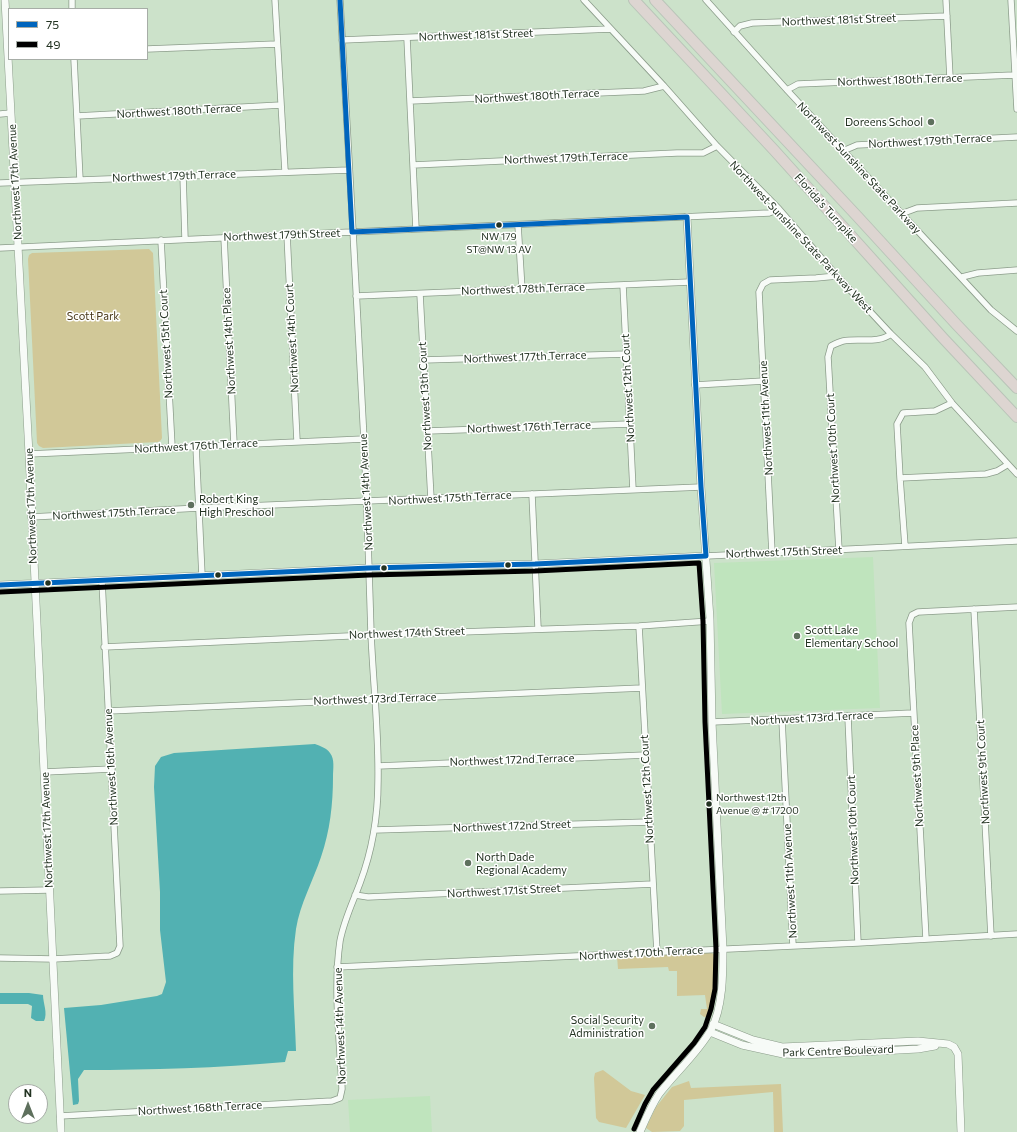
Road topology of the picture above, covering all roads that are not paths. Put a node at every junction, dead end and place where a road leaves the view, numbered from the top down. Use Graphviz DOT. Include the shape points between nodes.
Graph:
graph roads {
  1 [pos="5,0"];
  2 [pos="275,0"];
  3 [pos="340,0"];
  4 [pos="584,0"];
  5 [pos="634,0"];
  6 [pos="655,0"];
  7 [pos="706,0"];
  8 [pos="946,0"];
  9 [pos="1011,0"];
  10 [pos="947,16"];
  11 [pos="610,29"];
  12 [pos="734,32"];
  13 [pos="407,38"];
  14 [pos="342,40"];
  15 [pos="277,44"];
  16 [pos="8,48"];
  17 [pos="148,49"];
  18 [pos="9,60"];
  19 [pos="74,60"];
  20 [pos="1014,75"];
  21 [pos="950,78"];
  22 [pos="664,86"];
  23 [pos="787,90"];
  24 [pos="410,101"];
  25 [pos="281,105"];
  26 [pos="1017,110"];
  27 [pos="12,113"];
  28 [pos="0,114"];
  29 [pos="77,116"];
  30 [pos="1017,137"];
  31 [pos="717,146"];
  32 [pos="844,150"];
  33 [pos="413,165"];
  34 [pos="349,170"];
  35 [pos="285,172"];
  36 [pos="183,176"];
  37 [pos="80,180"];
  38 [pos="0,182"];
  39 [pos="15,182"];
  40 [pos="1017,203"];
  41 [pos="779,209"];
  42 [pos="902,214"];
  43 [pos="687,217"];
  44 [pos="518,225"];
  45 [pos="416,229"];
  46 [pos="352,232"];
  47 [pos="288,234"];
  48 [pos="224,237"];
  49 [pos="185,239"];
  50 [pos="161,240"];
  51 [pos="18,247"];
  52 [pos="0,248"];
  53 [pos="1017,270"];
  54 [pos="837,276"];
  55 [pos="962,277"];
  56 [pos="690,282"];
  57 [pos="623,285"];
  58 [pos="522,290"];
  59 [pos="420,294"];
  60 [pos="356,296"];
  61 [pos="1017,331"];
  62 [pos="891,334"];
  63 [pos="627,354"];
  64 [pos="423,360"];
  65 [pos="764,381"];
  66 [pos="695,385"];
  67 [pos="1017,388"];
  68 [pos="952,403"];
  69 [pos="1017,417"];
  70 [pos="630,424"];
  71 [pos="427,431"];
  72 [pos="364,439"];
  73 [pos="297,442"];
  74 [pos="234,444"];
  75 [pos="196,446"];
  76 [pos="172,447"];
  77 [pos="29,454"];
  78 [pos="1008,464"];
  79 [pos="1017,474"];
  80 [pos="900,478"];
  81 [pos="701,487"];
  82 [pos="633,490"];
  83 [pos="532,494"];
  84 [pos="431,499"];
  85 [pos="366,502"];
  86 [pos="199,508"];
  87 [pos="31,517"];
  88 [pos="1017,541"];
  89 [pos="905,546"];
  90 [pos="839,550"];
  91 [pos="772,553"];
  92 [pos="706,556"];
  93 [pos="535,564"];
  94 [pos="369,568"];
  95 [pos="202,576"];
  96 [pos="102,581"];
  97 [pos="34,584"];
  98 [pos="0,585"];
  99 [pos="1017,608"];
  100 [pos="974,609"];
  101 [pos="710,621"];
  102 [pos="640,626"];
  103 [pos="538,628"];
  104 [pos="371,635"];
  105 [pos="104,647"];
  106 [pos="642,688"];
  107 [pos="376,699"];
  108 [pos="108,711"];
  109 [pos="913,713"];
  110 [pos="848,717"];
  111 [pos="782,720"];
  112 [pos="712,722"];
  113 [pos="646,755"];
  114 [pos="378,766"];
  115 [pos="112,770"];
  116 [pos="44,772"];
  117 [pos="649,822"];
  118 [pos="374,830"];
  119 [pos="653,884"];
  120 [pos="49,890"];
  121 [pos="0,891"];
  122 [pos="355,895"];
  123 [pos="1017,934"];
  124 [pos="991,936"];
  125 [pos="926,939"];
  126 [pos="858,943"];
  127 [pos="793,946"];
  128 [pos="723,949"];
  129 [pos="657,952"];
  130 [pos="0,958"];
  131 [pos="53,959"];
  132 [pos="337,967"];
  133 [pos="713,1024"];
  134 [pos="710,1032"];
  135 [pos="782,1050"];
  136 [pos="340,1098"];
  137 [pos="60,1116"];
  138 [pos="61,1132"];
  139 [pos="640,1132"];
  140 [pos="961,1132"];
  1 -- 16 [label="street, Northwest 17th Avenue"];
  2 -- 15 [label="street"];
  3 -- 14 [label="street, Northwest 14th Avenue"];
  4 -- 11 [label="street, Northwest Sunshine State Parkway West"];
  5 -- 69 [label="highway, Florida's Turnpike"];
  6 -- 67 [label="highway, Florida's Turnpike"];
  7 -- 12 [label="street, Northwest Sunshine State Parkway"];
  8 -- 10 [label="street"];
  9 -- 20 [label="street"];
  10 -- 12 [label="street, Northwest 181st Street" via="752,23 740,26"];
  10 -- 21 [label="street"];
  11 -- 13 [label="street, Northwest 181st Street"];
  11 -- 22 [label="street, Northwest Sunshine State Parkway West"];
  12 -- 23 [label="street, Northwest Sunshine State Parkway"];
  13 -- 14 [label="street, Northwest 181st Street"];
  13 -- 24 [label="street"];
  14 -- 34 [label="street, Northwest 14th Avenue"];
  15 -- 17 [label="street"];
  15 -- 25 [label="street"];
  18 -- 27 [label="street, Northwest 17th Avenue"];
  19 -- 29 [label="street"];
  20 -- 21 [label="street, Northwest 180th Terrace"];
  20 -- 26 [label="street"];
  21 -- 23 [label="street, Northwest 180th Terrace" via="798,84"];
  22 -- 24 [label="street, Northwest 180th Terrace" via="644,91"];
  22 -- 31 [label="street, Northwest Sunshine State Parkway West"];
  23 -- 32 [label="street, Northwest Sunshine State Parkway"];
  24 -- 33 [label="street"];
  25 -- 29 [label="street, Northwest 180th Terrace"];
  25 -- 35 [label="street"];
  27 -- 28 [label="street"];
  27 -- 39 [label="street, Northwest 17th Avenue"];
  29 -- 37 [label="street"];
  30 -- 32 [label="street, Northwest 179th Terrace" via="857,145"];
  31 -- 33 [label="street, Northwest 179th Terrace" via="703,153"];
  31 -- 41 [label="street, Northwest Sunshine State Parkway West"];
  32 -- 42 [label="street, Northwest Sunshine State Parkway"];
  33 -- 45 [label="street"];
  34 -- 35 [label="street, Northwest 179th Terrace"];
  34 -- 46 [label="street, Northwest 14th Avenue"];
  35 -- 36 [label="street, Northwest 179th Terrace"];
  36 -- 37 [label="street, Northwest 179th Terrace"];
  36 -- 49 [label="street"];
  37 -- 39 [label="street, Northwest 179th Terrace"];
  38 -- 39 [label="street, Northwest 179th Terrace"];
  39 -- 51 [label="street, Northwest 17th Avenue"];
  40 -- 42 [label="street" via="917,208"];
  41 -- 43 [label="street, Northwest 179th Street" via="769,214"];
  41 -- 54 [label="street, Northwest Sunshine State Parkway West"];
  42 -- 55 [label="street, Northwest Sunshine State Parkway"];
  43 -- 44 [label="street, Northwest 179th Street"];
  43 -- 56 [label="street"];
  44 -- 45 [label="street, Northwest 179th Street"];
  44 -- 58 [label="street"];
  45 -- 46 [label="street, Northwest 179th Street"];
  46 -- 47 [label="street, Northwest 179th Street"];
  46 -- 60 [label="street, Northwest 14th Avenue"];
  47 -- 48 [label="street, Northwest 179th Street"];
  47 -- 73 [label="street, Northwest 14th Court"];
  48 -- 49 [label="street, Northwest 179th Street"];
  48 -- 74 [label="street, Northwest 14th Place"];
  49 -- 50 [label="street, Northwest 179th Street"];
  50 -- 51 [label="street, Northwest 179th Street"];
  50 -- 76 [label="street, Northwest 15th Court"];
  51 -- 52 [label="street, Northwest 179th Street"];
  51 -- 77 [label="street, Northwest 17th Avenue"];
  53 -- 55 [label="street"];
  54 -- 62 [label="street, Northwest Sunshine State Parkway West"];
  54 -- 65 [label="street, Northwest 11th Avenue" via="770,280 763,284 759,292"];
  55 -- 61 [label="street, Northwest Sunshine State Parkway" via="991,310"];
  56 -- 57 [label="street, Northwest 178th Terrace"];
  56 -- 66 [label="street"];
  57 -- 58 [label="street, Northwest 178th Terrace"];
  57 -- 63 [label="street, Northwest 12th Court"];
  58 -- 59 [label="street, Northwest 178th Terrace"];
  59 -- 60 [label="street, Northwest 178th Terrace"];
  59 -- 64 [label="street, Northwest 13th Court"];
  60 -- 72 [label="street, Northwest 14th Avenue"];
  62 -- 68 [label="street, Northwest Sunshine State Parkway West" via="925,367"];
  62 -- 90 [label="street, Northwest 10th Court" via="879,339 843,341 831,346 828,357"];
  63 -- 64 [label="street, Northwest 177th Terrace"];
  63 -- 70 [label="street, Northwest 12th Court"];
  64 -- 71 [label="street, Northwest 13th Court"];
  65 -- 66 [label="street"];
  65 -- 91 [label="street, Northwest 11th Avenue"];
  66 -- 81 [label="street"];
  68 -- 78 [label="street, Northwest Sunshine State Parkway West"];
  68 -- 80 [label="street" via="935,412 903,413 897,424"];
  70 -- 71 [label="street, Northwest 176th Terrace"];
  70 -- 82 [label="street, Northwest 12th Court"];
  71 -- 84 [label="street, Northwest 13th Court"];
  72 -- 73 [label="street, Northwest 176th Terrace"];
  72 -- 85 [label="street, Northwest 14th Avenue"];
  73 -- 74 [label="street, Northwest 176th Terrace"];
  74 -- 75 [label="street, Northwest 176th Terrace"];
  75 -- 76 [label="street, Northwest 176th Terrace"];
  75 -- 86 [label="street"];
  76 -- 77 [label="street, Northwest 176th Terrace"];
  77 -- 87 [label="street, Northwest 17th Avenue"];
  78 -- 79 [label="street, Northwest Sunshine State Parkway West"];
  78 -- 80 [label="street" via="986,474"];
  80 -- 89 [label="street"];
  81 -- 82 [label="street, Northwest 175th Terrace"];
  81 -- 92 [label="street"];
  82 -- 83 [label="street, Northwest 175th Terrace"];
  83 -- 84 [label="street, Northwest 175th Terrace"];
  83 -- 93 [label="street"];
  84 -- 85 [label="street, Northwest 175th Terrace"];
  85 -- 86 [label="street, Northwest 175th Terrace"];
  85 -- 94 [label="street, Northwest 14th Avenue"];
  86 -- 87 [label="street, Northwest 175th Terrace"];
  86 -- 95 [label="street"];
  87 -- 97 [label="street, Northwest 17th Avenue"];
  88 -- 89 [label="street, Northwest 175th Street"];
  89 -- 90 [label="street, Northwest 175th Street"];
  90 -- 91 [label="street, Northwest 175th Street"];
  91 -- 92 [label="street, Northwest 175th Street"];
  92 -- 93 [label="street, Northwest 175th Street"];
  92 -- 101 [label="street"];
  93 -- 94 [label="street, Northwest 175th Street"];
  93 -- 103 [label="street"];
  94 -- 95 [label="street, Northwest 175th Street"];
  94 -- 104 [label="street, Northwest 14th Avenue"];
  95 -- 96 [label="street, Northwest 175th Street"];
  96 -- 97 [label="street, Northwest 175th Street"];
  96 -- 105 [label="street, Northwest 16th Avenue"];
  97 -- 98 [label="street, Northwest 175th Street"];
  97 -- 116 [label="street, Northwest 17th Avenue"];
  99 -- 100 [label="street"];
  100 -- 109 [label="street, Northwest 9th Place" via="912,614 909,623"];
  100 -- 124 [label="street, Northwest 9th Court"];
  101 -- 102 [label="street, Northwest 174th Street"];
  101 -- 112 [label="street"];
  102 -- 103 [label="street, Northwest 174th Street"];
  102 -- 106 [label="street, Northwest 12th Court"];
  103 -- 104 [label="street, Northwest 174th Street"];
  104 -- 105 [label="street, Northwest 174th Street"];
  104 -- 107 [label="street, Northwest 14th Avenue"];
  105 -- 108 [label="street, Northwest 16th Avenue"];
  106 -- 107 [label="street, Northwest 173rd Terrace"];
  106 -- 113 [label="street, Northwest 12th Court"];
  107 -- 108 [label="street, Northwest 173rd Terrace"];
  107 -- 114 [label="street, Northwest 14th Avenue"];
  108 -- 115 [label="street, Northwest 16th Avenue"];
  109 -- 110 [label="street, Northwest 173rd Terrace"];
  109 -- 125 [label="street, Northwest 9th Place"];
  110 -- 111 [label="street, Northwest 173rd Terrace"];
  110 -- 126 [label="street, Northwest 10th Court"];
  111 -- 112 [label="street, Northwest 173rd Terrace"];
  111 -- 127 [label="street, Northwest 11th Avenue"];
  112 -- 128 [label="street"];
  113 -- 114 [label="street, Northwest 172nd Terrace"];
  113 -- 117 [label="street, Northwest 12th Court"];
  114 -- 118 [label="street, Northwest 14th Avenue"];
  115 -- 116 [label="street"];
  115 -- 131 [label="street, Northwest 16th Avenue" via="120,946 118,953 110,956"];
  116 -- 120 [label="street, Northwest 17th Avenue"];
  117 -- 118 [label="street, Northwest 172nd Street"];
  117 -- 119 [label="street, Northwest 12th Court"];
  118 -- 122 [label="street, Northwest 14th Avenue" via="369,855"];
  119 -- 122 [label="street, Northwest 171st Street" via="368,897"];
  119 -- 129 [label="street, Northwest 12th Court"];
  120 -- 121 [label="street"];
  120 -- 131 [label="street, Northwest 17th Avenue"];
  122 -- 132 [label="street, Northwest 14th Avenue" via="341,938"];
  123 -- 124 [label="street, Northwest 170th Terrace"];
  124 -- 125 [label="street, Northwest 170th Terrace"];
  125 -- 126 [label="street, Northwest 170th Terrace"];
  126 -- 127 [label="street, Northwest 170th Terrace"];
  127 -- 128 [label="street, Northwest 170th Terrace"];
  128 -- 129 [label="street, Northwest 170th Terrace"];
  128 -- 133 [label="street" via="722,984"];
  129 -- 132 [label="street, Northwest 170th Terrace"];
  130 -- 131 [label="street"];
  131 -- 137 [label="street, Northwest 17th Avenue"];
  132 -- 136 [label="street, Northwest 14th Avenue" via="342,1089"];
  133 -- 134 [label="street"];
  133 -- 135 [label="street, Park Centre Boulevard"];
  134 -- 135 [label="street, Park Centre Boulevard" via="742,1045"];
  134 -- 139 [label="street" via="700,1048 660,1094 649,1110"];
  135 -- 140 [label="street, Park Centre Boulevard" via="945,1044 954,1048 958,1054"];
  136 -- 137 [label="street, Northwest 168th Terrace" via="332,1101"];
  137 -- 138 [label="street, Northwest 17th Avenue"];
}
